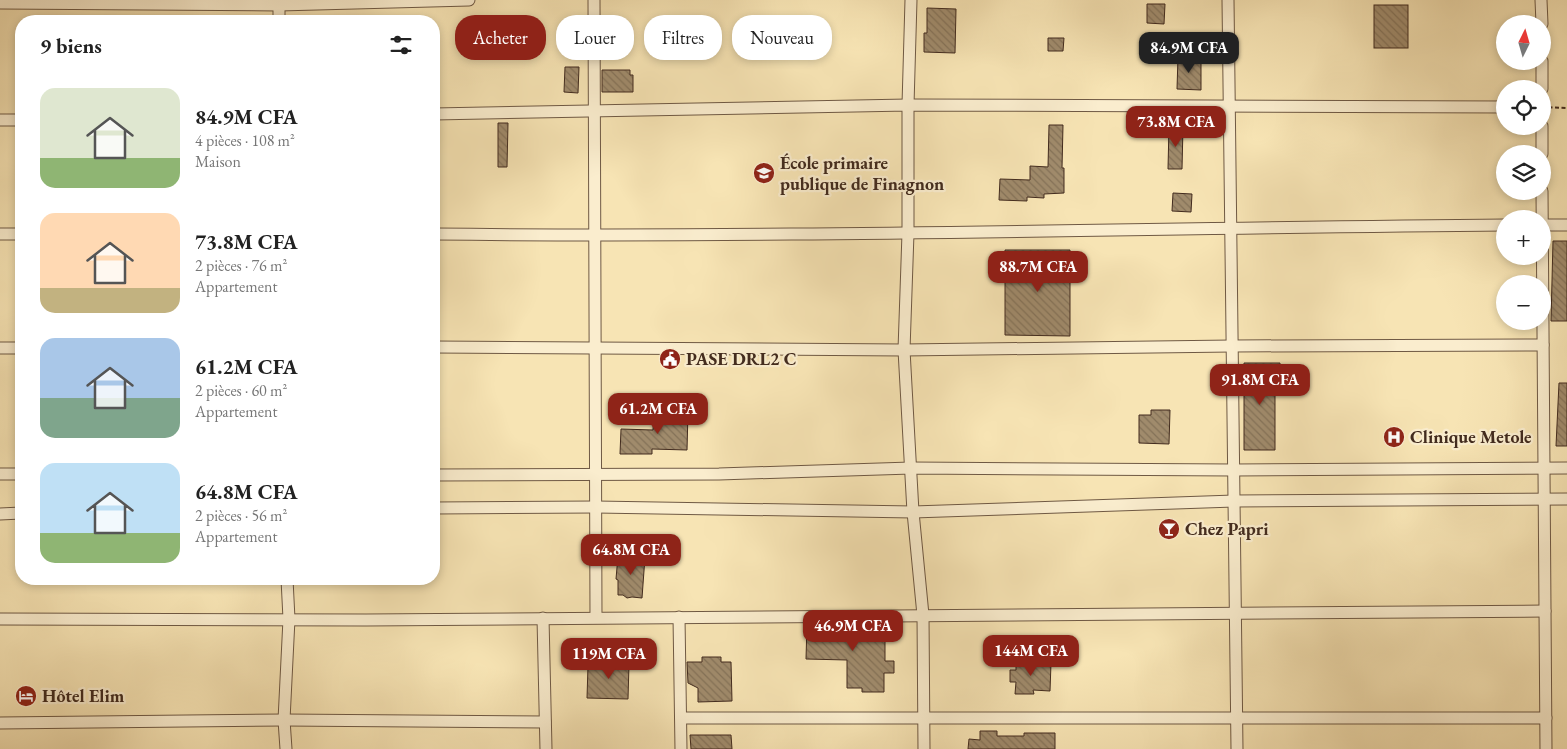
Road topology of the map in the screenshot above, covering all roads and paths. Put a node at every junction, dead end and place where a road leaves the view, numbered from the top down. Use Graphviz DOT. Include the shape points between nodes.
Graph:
graph roads {
  1 [pos="469,0"];
  2 [pos="594,0"];
  3 [pos="911,0"];
  4 [pos="1228,0"];
  5 [pos="1541,0"];
  6 [pos="279,2"];
  7 [pos="0,3"];
  8 [pos="279,15"];
  9 [pos="1542,15"];
  10 [pos="908,105"];
  11 [pos="1230,106"];
  12 [pos="1496,107"];
  13 [pos="1551,107"];
  14 [pos="1567,108"];
  15 [pos="594,111"];
  16 [pos="440,114"];
  17 [pos="0,120"];
  18 [pos="15,120"];
  19 [pos="1496,225"];
  20 [pos="1551,225"];
  21 [pos="1567,225"];
  22 [pos="1231,228"];
  23 [pos="0,234"];
  24 [pos="15,234"];
  25 [pos="440,234"];
  26 [pos="908,234"];
  27 [pos="595,235"];
  28 [pos="1543,265"];
  29 [pos="1543,345"];
  30 [pos="1232,346"];
  31 [pos="440,347"];
  32 [pos="595,347"];
  33 [pos="0,348"];
  34 [pos="15,348"];
  35 [pos="904,350"];
  36 [pos="911,468"];
  37 [pos="1544,468"];
  38 [pos="1567,468"];
  39 [pos="1234,470"];
  40 [pos="0,474"];
  41 [pos="15,474"];
  42 [pos="596,474"];
  43 [pos="440,475"];
  44 [pos="1544,499"];
  45 [pos="1567,499"];
  46 [pos="1234,501"];
  47 [pos="596,507"];
  48 [pos="440,508"];
  49 [pos="913,512"];
  50 [pos="15,513"];
  51 [pos="0,514"];
  52 [pos="287,585"];
  53 [pos="1545,611"];
  54 [pos="1235,613"];
  55 [pos="923,616"];
  56 [pos="596,617"];
  57 [pos="680,617"];
  58 [pos="543,618"];
  59 [pos="0,619"];
  60 [pos="289,619"];
  61 [pos="681,718"];
  62 [pos="924,718"];
  63 [pos="1237,718"];
  64 [pos="1546,718"];
  65 [pos="284,720"];
  66 [pos="545,722"];
  67 [pos="0,723"];
  68 [pos="286,749"];
  69 [pos="546,749"];
  70 [pos="681,749"];
  71 [pos="924,749"];
  72 [pos="1237,749"];
  73 [pos="1546,749"];
  1 -- 6 [label="street"];
  2 -- 15 [label="street"];
  3 -- 10 [label="street"];
  4 -- 11 [label="street"];
  5 -- 9 [label="street"];
  6 -- 7 [label="street"];
  6 -- 8 [label="street"];
  10 -- 11 [label="street"];
  10 -- 15 [label="street"];
  10 -- 26 [label="street"];
  11 -- 12 [label="street"];
  11 -- 22 [label="street"];
  13 -- 14 [label="path"];
  15 -- 16 [label="street"];
  15 -- 27 [label="street"];
  17 -- 18 [label="street"];
  19 -- 22 [label="street"];
  20 -- 21 [label="street"];
  22 -- 26 [label="street"];
  22 -- 30 [label="street"];
  23 -- 24 [label="street"];
  25 -- 27 [label="street"];
  26 -- 27 [label="street"];
  26 -- 35 [label="street"];
  27 -- 32 [label="street"];
  28 -- 29 [label="street"];
  29 -- 30 [label="street"];
  29 -- 37 [label="street"];
  30 -- 35 [label="street"];
  30 -- 39 [label="street"];
  31 -- 32 [label="street"];
  32 -- 35 [label="street"];
  32 -- 42 [label="street"];
  33 -- 34 [label="street"];
  35 -- 36 [label="street"];
  36 -- 39 [label="street"];
  36 -- 42 [label="street"];
  36 -- 49 [label="street"];
  37 -- 38 [label="street"];
  37 -- 39 [label="street"];
  37 -- 44 [label="street"];
  39 -- 46 [label="street"];
  40 -- 41 [label="street"];
  42 -- 43 [label="street"];
  42 -- 47 [label="street"];
  44 -- 45 [label="street"];
  44 -- 46 [label="street"];
  44 -- 53 [label="street"];
  46 -- 49 [label="street"];
  46 -- 54 [label="street"];
  47 -- 48 [label="street"];
  47 -- 49 [label="street"];
  47 -- 56 [label="street"];
  49 -- 55 [label="street"];
  50 -- 51 [label="street"];
  52 -- 60 [label="street"];
  53 -- 54 [label="street"];
  53 -- 64 [label="street"];
  54 -- 55 [label="street"];
  54 -- 63 [label="street"];
  55 -- 57 [label="street"];
  55 -- 62 [label="street"];
  56 -- 57 [label="street"];
  56 -- 58 [label="street"];
  57 -- 61 [label="street"];
  58 -- 60 [label="street"];
  58 -- 66 [label="street"];
  59 -- 60 [label="street"];
  60 -- 65 [label="street"];
  61 -- 62 [label="street"];
  61 -- 70 [label="street"];
  62 -- 63 [label="street"];
  62 -- 71 [label="street"];
  63 -- 64 [label="street"];
  63 -- 72 [label="street"];
  64 -- 73 [label="street"];
  65 -- 66 [label="street"];
  65 -- 67 [label="street"];
  65 -- 68 [label="street"];
  66 -- 69 [label="street"];
}
